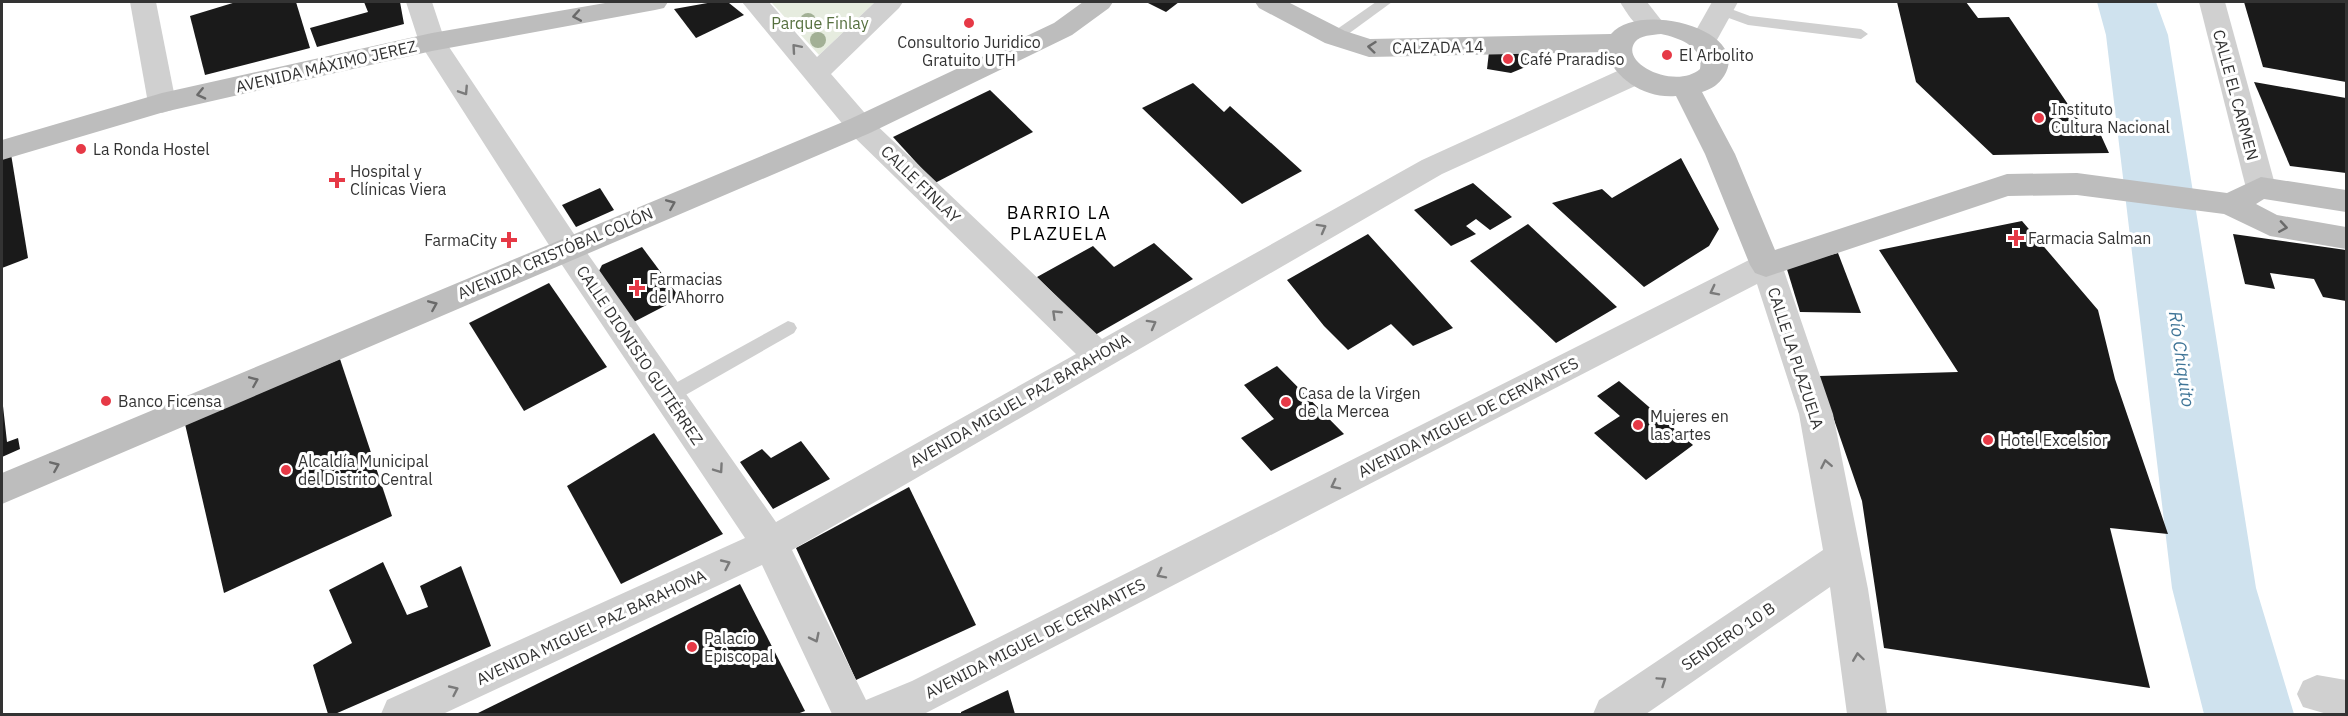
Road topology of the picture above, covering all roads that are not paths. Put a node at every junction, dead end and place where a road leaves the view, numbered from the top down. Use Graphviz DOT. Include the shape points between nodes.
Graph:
graph roads {
  1 [pos="143,2"];
  2 [pos="419,2"];
  3 [pos="655,2"];
  4 [pos="755,2"];
  5 [pos="890,2"];
  6 [pos="1100,2"];
  7 [pos="1269,2"];
  8 [pos="1386,2"];
  9 [pos="1633,2"];
  10 [pos="2212,2"];
  11 [pos="1723,6"];
  12 [pos="1652,25"];
  13 [pos="1861,33"];
  14 [pos="1335,38"];
  15 [pos="1703,41"];
  16 [pos="432,42"];
  17 [pos="1619,43"];
  18 [pos="817,72"];
  19 [pos="1634,75"];
  20 [pos="1686,87"];
  21 [pos="162,103"];
  22 [pos="860,126"];
  23 [pos="2,150"];
  24 [pos="2261,188"];
  25 [pos="2346,201"];
  26 [pos="2223,204"];
  27 [pos="2346,238"];
  28 [pos="567,248"];
  29 [pos="1766,265"];
  30 [pos="788,328"];
  31 [pos="1098,355"];
  32 [pos="668,396"];
  33 [pos="2,489"];
  34 [pos="770,544"];
  35 [pos="1843,557"];
  36 [pos="401,714"];
  37 [pos="852,714"];
  38 [pos="880,714"];
  39 [pos="1613,714"];
  40 [pos="1867,714"];
  1 -- 21 [label="street"];
  2 -- 16 [label="street, CALLE DIONISIO GUTIÉRREZ"];
  3 -- 16 [label="main road, AVENIDA MÁXIMO JEREZ, one-way"];
  18 -- 4 [label="street, CALLE FINLAY, one-way"];
  5 -- 18 [label="street"];
  6 -- 22 [label="main road, AVENIDA CRISTÓBAL COLÓN" via="1063,29"];
  7 -- 14 [label="main road, CALZADA 14"];
  8 -- 14 [label="lane"];
  9 -- 12 [label="street"];
  10 -- 24 [label="street, CALLE EL CARMEN"];
  11 -- 13 [label="lane" via="1748,20"];
  11 -- 15 [label="street"];
  12 -- 15 [label="main road" via="1676,28"];
  12 -- 17 [label="main road" via="1634,29"];
  17 -- 14 [label="main road, CALZADA 14, one-way" via="1369,48"];
  15 -- 20 [label="main road" via="1715,60 1714,69 1699,84"];
  16 -- 21 [label="main road, AVENIDA MÁXIMO JEREZ, one-way"];
  16 -- 28 [label="street, CALLE DIONISIO GUTIÉRREZ, one-way"];
  17 -- 19 [label="main road" via="1620,60"];
  18 -- 22 [label="street, CALLE FINLAY"];
  19 -- 20 [label="main road" via="1659,86"];
  31 -- 19 [label="street, AVENIDA MIGUEL PAZ BARAHONA, one-way" via="1432,166"];
  20 -- 29 [label="main road, CALLE LA PLAZUELA" via="1720,153"];
  21 -- 23 [label="main road, AVENIDA MÁXIMO JEREZ"];
  28 -- 22 [label="main road, AVENIDA CRISTÓBAL COLÓN, one-way"];
  31 -- 22 [label="street, CALLE FINLAY, one-way"];
  24 -- 25 [label="main road"];
  24 -- 26 [label="main road"];
  26 -- 27 [label="main road, AVENIDA MIGUEL DE CERVANTES, one-way" via="2270,225"];
  26 -- 29 [label="main road, AVENIDA MIGUEL DE CERVANTES" via="2077,184 2007,185"];
  28 -- 32 [label="street, CALLE DIONISIO GUTIÉRREZ"];
  33 -- 28 [label="main road, AVENIDA CRISTÓBAL COLÓN, one-way"];
  35 -- 29 [label="street, CALLE LA PLAZUELA, one-way" via="1816,414"];
  29 -- 38 [label="street, AVENIDA MIGUEL DE CERVANTES, one-way"];
  30 -- 32 [label="lane"];
  31 -- 34 [label="street, AVENIDA MIGUEL PAZ BARAHONA"];
  32 -- 34 [label="street, CALLE DIONISIO GUTIÉRREZ, one-way"];
  36 -- 34 [label="street, AVENIDA MIGUEL PAZ BARAHONA, one-way"];
  34 -- 37 [label="street, CALLE DIONISIO GUTIÉRREZ, one-way"];
  39 -- 35 [label="street, SENDERO 10 B, one-way"];
  40 -- 35 [label="street, CALLE LA PLAZUELA, one-way"];
}
